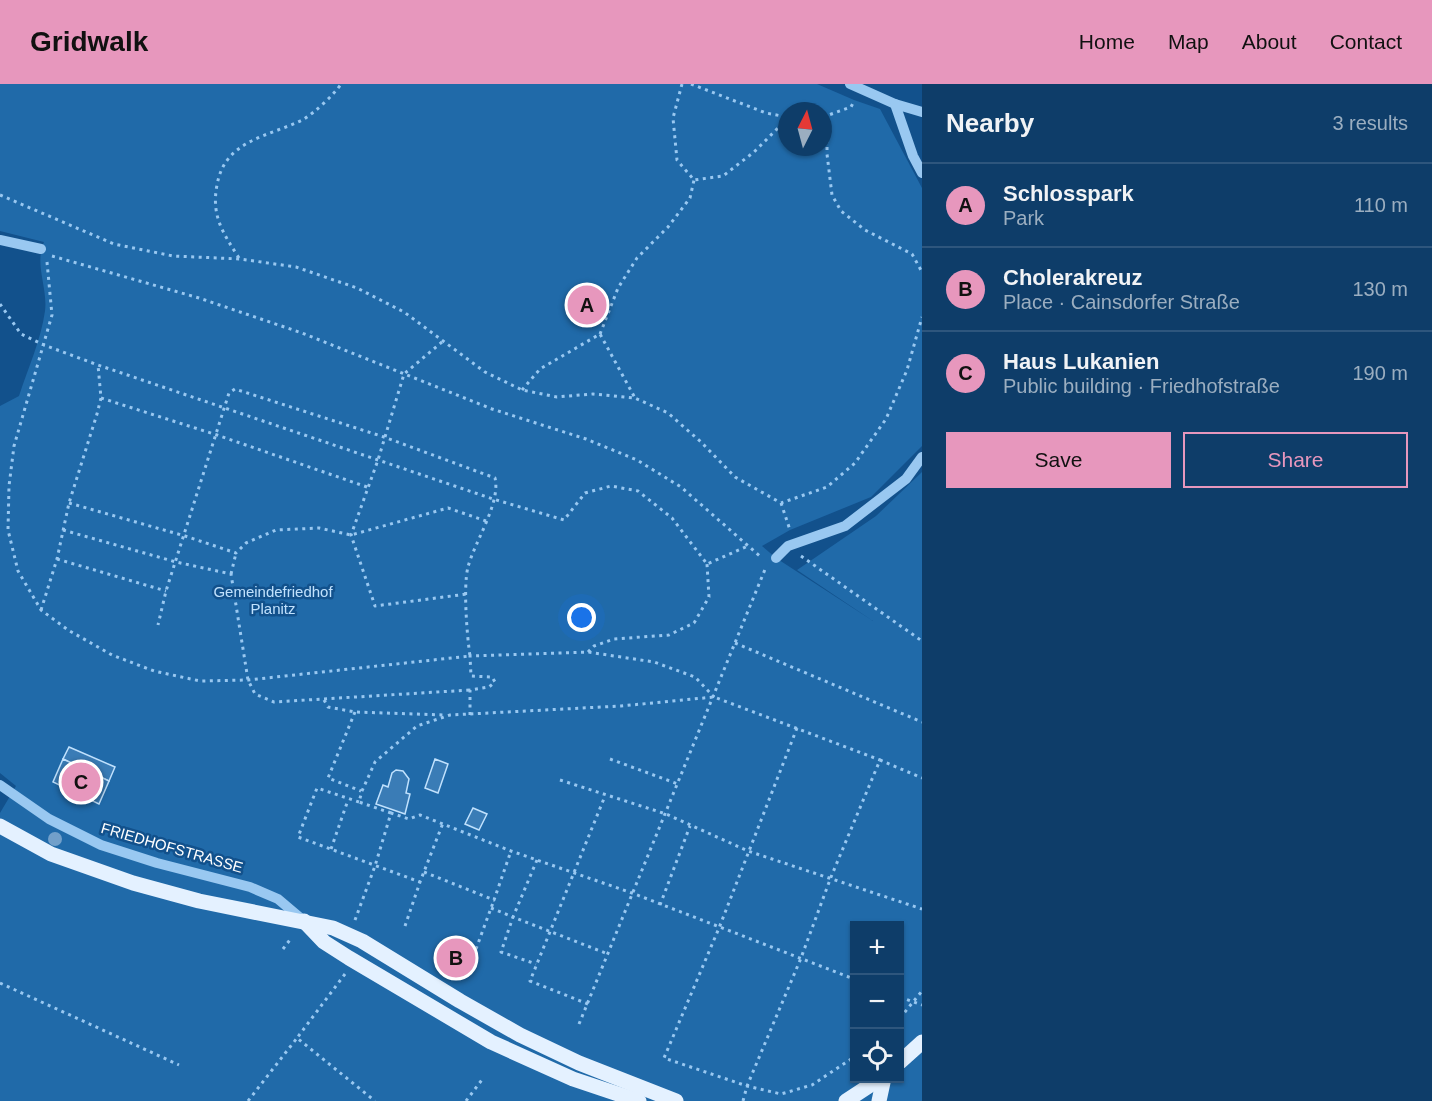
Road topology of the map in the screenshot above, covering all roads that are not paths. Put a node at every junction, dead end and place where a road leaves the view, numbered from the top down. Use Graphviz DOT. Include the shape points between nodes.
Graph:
graph roads {
  1 [pos="854,86"];
  2 [pos="895,104"];
  3 [pos="922,112"];
  4 [pos="922,173"];
  5 [pos="0,240"];
  6 [pos="41,249"];
  7 [pos="922,457"];
  8 [pos="776,558"];
  9 [pos="0,784"];
  10 [pos="0,826"];
  11 [pos="304,921"];
  12 [pos="922,1042"];
  13 [pos="904,1058"];
  14 [pos="876,1083"];
  15 [pos="877,1083"];
  16 [pos="879,1083"];
  17 [pos="639,1101"];
  18 [pos="676,1101"];
  19 [pos="846,1101"];
  20 [pos="861,1101"];
  21 [pos="879,1101"];
  1 -- 2 [label="street"];
  2 -- 3 [label="street"];
  2 -- 4 [label="street"];
  5 -- 6 [label="street"];
  7 -- 8 [label="street" via="906,479 845,525 788,546"];
  9 -- 11 [label="street, FRIEDHOFSTRASSE" via="49,819 101,845 250,886 278,899"];
  10 -- 11 [label="main road" via="51,854 133,883 199,901"];
  11 -- 17 [label="main road" via="324,942 491,1042 573,1079"];
  11 -- 18 [label="main road" via="362,941 520,1035"];
  12 -- 13 [label="main road"];
  14 -- 19 [label="main road"];
  15 -- 20 [label="main road"];
  16 -- 21 [label="main road"];
}
